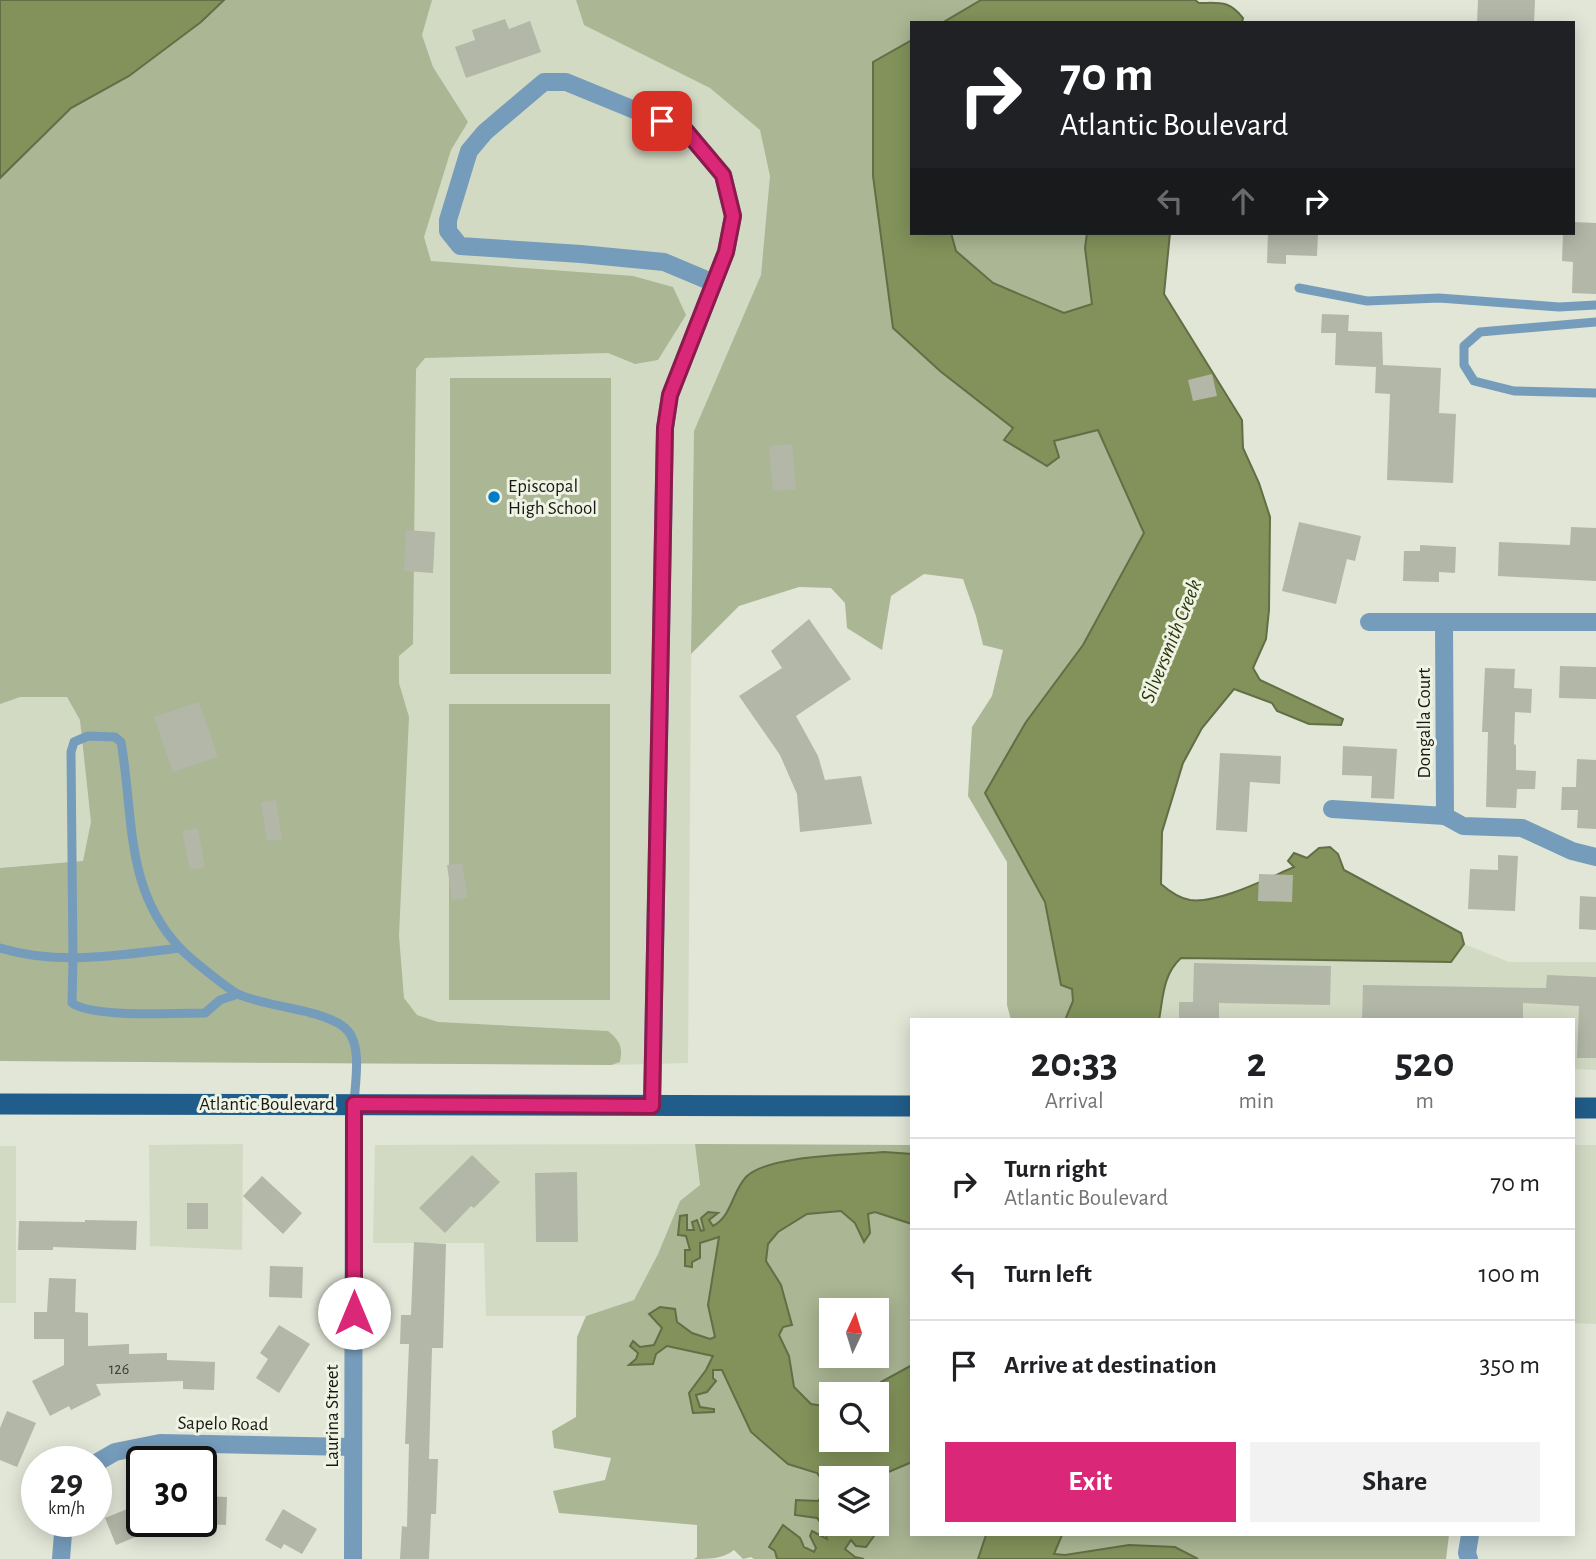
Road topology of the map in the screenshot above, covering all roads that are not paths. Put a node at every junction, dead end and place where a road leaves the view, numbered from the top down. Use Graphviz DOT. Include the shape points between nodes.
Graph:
graph roads {
  1 [pos="714,283"];
  2 [pos="1298,288"];
  3 [pos="1596,304"];
  4 [pos="1596,323"];
  5 [pos="1596,393"];
  6 [pos="1369,622"];
  7 [pos="1444,622"];
  8 [pos="1596,622"];
  9 [pos="1332,810"];
  10 [pos="1445,816"];
  11 [pos="1596,857"];
  12 [pos="0,948"];
  13 [pos="180,948"];
  14 [pos="74,960"];
  15 [pos="238,994"];
  16 [pos="0,1104"];
  17 [pos="354,1104"];
  18 [pos="652,1106"];
  19 [pos="910,1107"];
  20 [pos="1575,1108"];
  21 [pos="1596,1108"];
  22 [pos="353,1447"];
  23 [pos="112,1454"];
  24 [pos="1470,1536"];
  25 [pos="63,1537"];
  26 [pos="61,1559"];
  27 [pos="353,1559"];
  28 [pos="1469,1559"];
  1 -- 1 [label="street" via="733,216 723,175 686,131 566,82 544,82 485,132 470,151 448,220 448,231 460,246 664,262"];
  1 -- 18 [label="street" via="670,395 665,428"];
  2 -- 3 [label="lane" via="1367,301 1439,298 1559,307"];
  4 -- 5 [label="lane" via="1480,332 1464,346 1464,365 1474,382 1514,391"];
  6 -- 7 [label="street"];
  7 -- 8 [label="street"];
  7 -- 10 [label="street, Dongalla Court"];
  9 -- 10 [label="street"];
  10 -- 11 [label="street" via="1463,825 1522,828"];
  12 -- 14 [label="lane"];
  13 -- 14 [label="lane"];
  13 -- 14 [label="lane" via="154,913 135,863 121,742 115,737 88,736 74,742 71,752"];
  13 -- 15 [label="lane"];
  14 -- 15 [label="lane" via="72,1003 97,1012 205,1013 220,1000"];
  15 -- 17 [label="lane" via="326,1016 349,1031 358,1056"];
  16 -- 17 [label="main road, Atlantic Boulevard"];
  17 -- 18 [label="main road, Atlantic Boulevard"];
  17 -- 22 [label="street, Laurina Street"];
  18 -- 19 [label="main road, Atlantic Boulevard"];
  20 -- 21 [label="main road"];
  22 -- 23 [label="street, Sapelo Road" via="160,1443"];
  22 -- 27 [label="street, Laurina Street"];
  24 -- 28 [label="street"];
  25 -- 26 [label="street"];
}
